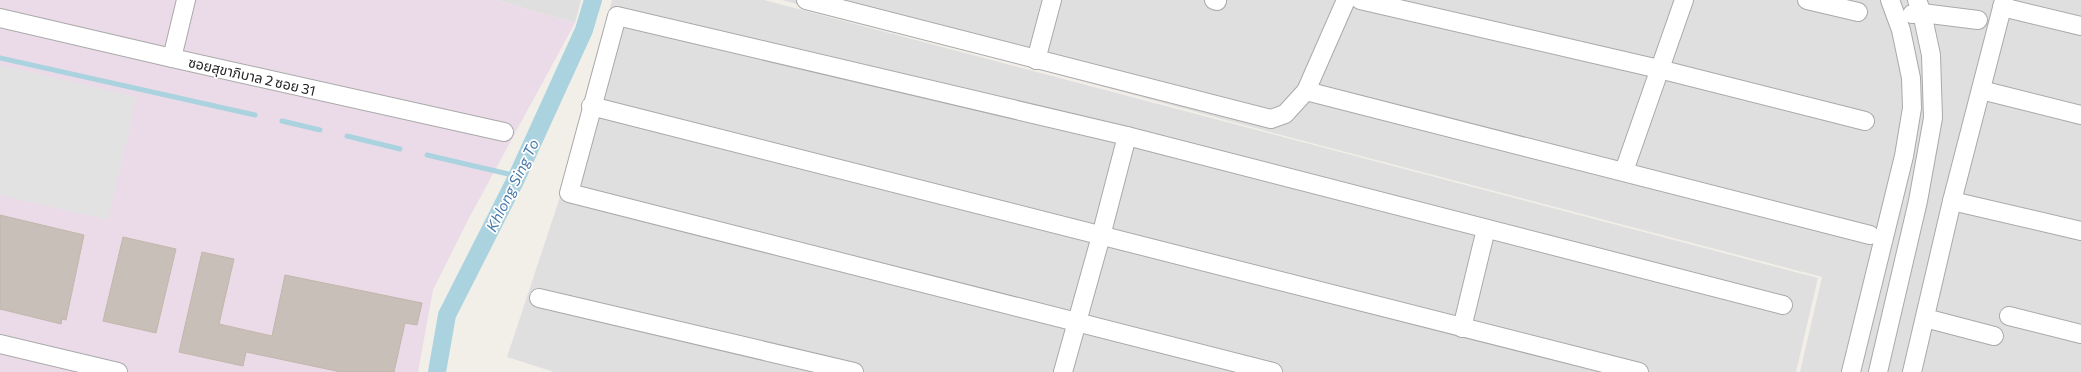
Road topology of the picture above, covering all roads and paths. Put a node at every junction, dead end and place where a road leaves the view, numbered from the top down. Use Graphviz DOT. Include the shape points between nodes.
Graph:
graph roads {
  1 [pos="186,0"];
  2 [pos="806,0"];
  3 [pos="1052,0"];
  4 [pos="1346,0"];
  5 [pos="1360,0"];
  6 [pos="1684,0"];
  7 [pos="1808,0"];
  8 [pos="2003,4"];
  9 [pos="1919,7"];
  10 [pos="1893,8"];
  11 [pos="1858,12"];
  12 [pos="0,18"];
  13 [pos="1978,20"];
  14 [pos="2081,26"];
  15 [pos="172,58"];
  16 [pos="1036,60"];
  17 [pos="1659,69"];
  18 [pos="1981,90"];
  19 [pos="1306,91"];
  20 [pos="591,106"];
  21 [pos="2080,110"];
  22 [pos="1865,121"];
  23 [pos="504,132"];
  24 [pos="1127,136"];
  25 [pos="1624,171"];
  26 [pos="1952,201"];
  27 [pos="1486,229"];
  28 [pos="2081,231"];
  29 [pos="1870,235"];
  30 [pos="1101,236"];
  31 [pos="1878,262"];
  32 [pos="1902,267"];
  33 [pos="539,298"];
  34 [pos="1783,304"];
  35 [pos="2009,316"];
  36 [pos="1925,318"];
  37 [pos="1077,322"];
  38 [pos="1462,328"];
  39 [pos="2081,334"];
  40 [pos="1994,336"];
  41 [pos="0,344"];
  42 [pos="118,372"];
  43 [pos="854,372"];
  44 [pos="1063,372"];
  45 [pos="1273,372"];
  46 [pos="1639,372"];
  47 [pos="1851,372"];
  48 [pos="1878,372"];
  49 [pos="1912,372"];
  1 -- 15 [label="street"];
  2 -- 16 [label="street"];
  3 -- 16 [label="street"];
  4 -- 19 [label="street"];
  5 -- 17 [label="street"];
  6 -- 17 [label="street"];
  7 -- 11 [label="street"];
  8 -- 14 [label="street"];
  8 -- 18 [label="street"];
  9 -- 10 [label="street"];
  9 -- 13 [label="street"];
  9 -- 32 [label="street" via="1931,55 1933,118 1918,201"];
  10 -- 31 [label="street" via="1911,78 1912,108 1904,156"];
  12 -- 15 [label="street, ซอยสุขาภิบาล 2 ซอย 31"];
  15 -- 23 [label="street, ซอยสุขาภิบาล 2 ซอย 31"];
  16 -- 19 [label="street" via="1271,119 1285,114"];
  17 -- 22 [label="street"];
  17 -- 25 [label="street"];
  18 -- 21 [label="street"];
  18 -- 26 [label="street"];
  19 -- 25 [label="street"];
  20 -- 24 [label="street" via="617,16"];
  20 -- 30 [label="street"];
  20 -- 37 [label="street" via="569,193"];
  24 -- 27 [label="street"];
  24 -- 30 [label="street"];
  25 -- 29 [label="street"];
  26 -- 28 [label="street"];
  26 -- 36 [label="street"];
  27 -- 34 [label="street"];
  27 -- 38 [label="street"];
  30 -- 37 [label="street"];
  30 -- 38 [label="street"];
  31 -- 32 [label="street"];
  31 -- 47 [label="street"];
  32 -- 48 [label="street"];
  33 -- 43 [label="street"];
  35 -- 39 [label="street"];
  36 -- 40 [label="street"];
  36 -- 49 [label="street"];
  37 -- 44 [label="street"];
  37 -- 45 [label="street"];
  38 -- 46 [label="street"];
  41 -- 42 [label="street"];
}
